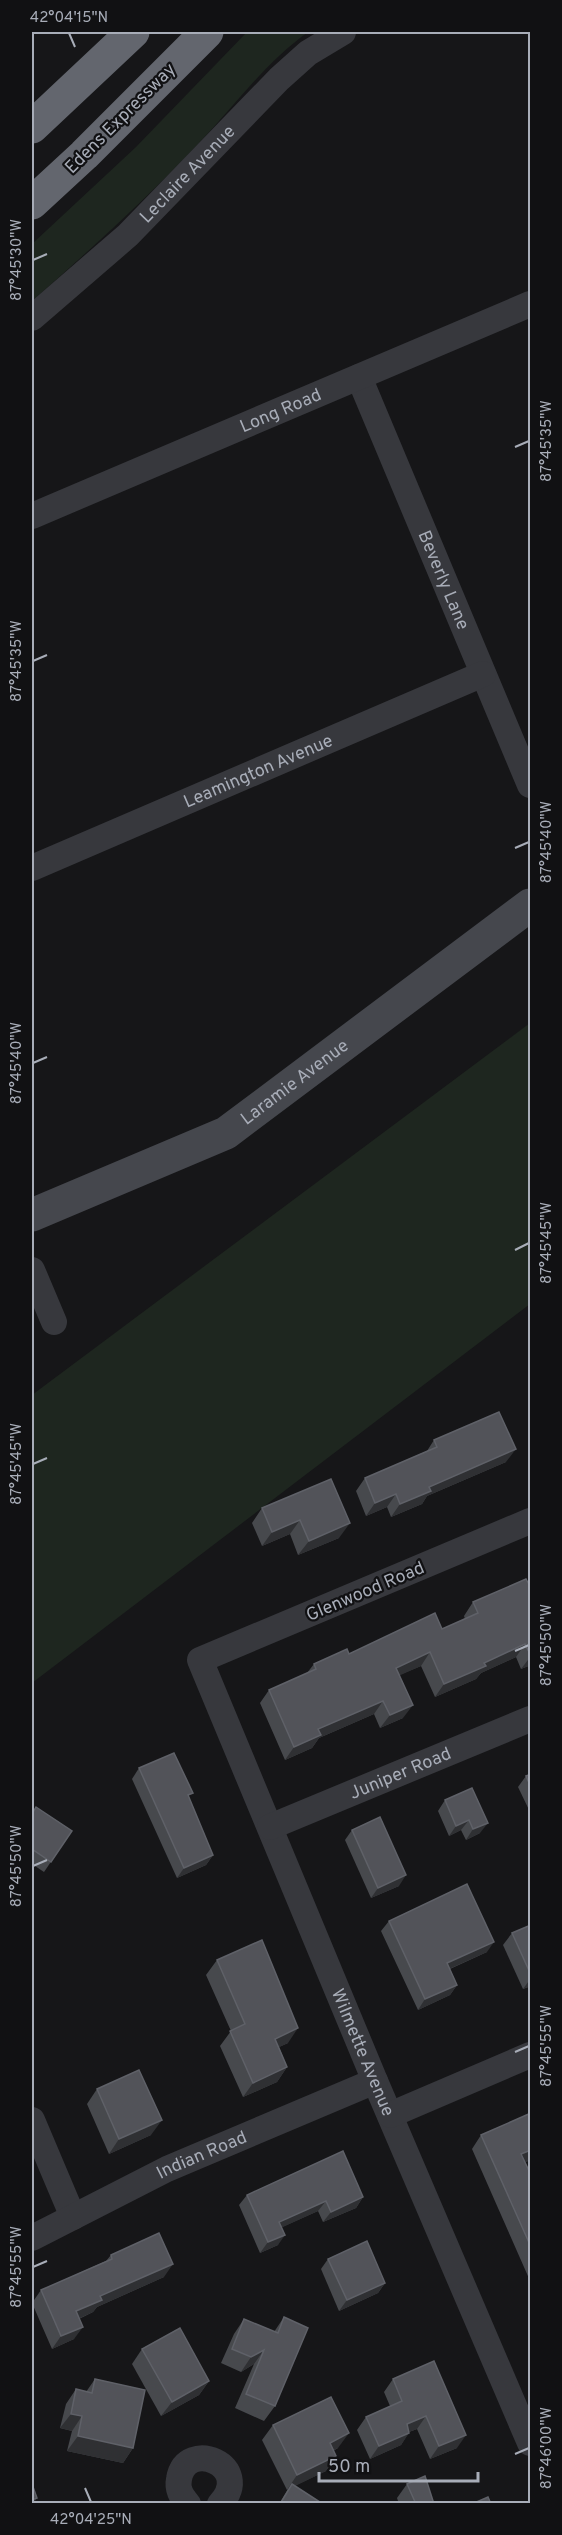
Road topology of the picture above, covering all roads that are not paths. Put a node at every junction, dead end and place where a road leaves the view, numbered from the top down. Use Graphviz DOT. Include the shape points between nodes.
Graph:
graph roads {
  1 [pos="133,32"];
  2 [pos="207,32"];
  3 [pos="343,32"];
  4 [pos="32,127"];
  5 [pos="32,203"];
  6 [pos="531,304"];
  7 [pos="32,318"];
  8 [pos="358,377"];
  9 [pos="32,516"];
  10 [pos="483,674"];
  11 [pos="531,785"];
  12 [pos="32,868"];
  13 [pos="531,905"];
  14 [pos="32,1215"];
  15 [pos="32,1270"];
  16 [pos="54,1322"];
  17 [pos="531,1521"];
  18 [pos="200,1660"];
  19 [pos="531,1719"];
  20 [pos="270,1827"];
  21 [pos="531,2055"];
  22 [pos="375,2081"];
  23 [pos="390,2115"];
  24 [pos="32,2120"];
  25 [pos="73,2217"];
  26 [pos="32,2238"];
  27 [pos="524,2408"];
  28 [pos="531,2443"];
  29 [pos="188,2504"];
  30 [pos="220,2504"];
  1 -- 4 [label="highway"];
  2 -- 5 [label="highway, Edens Expressway"];
  3 -- 7 [label="street, Leclaire Avenue" via="308,53 279,79 128,235"];
  6 -- 8 [label="street, Long Road"];
  8 -- 9 [label="street, Long Road"];
  8 -- 10 [label="street, Beverly Lane"];
  10 -- 11 [label="street, Beverly Lane"];
  10 -- 12 [label="street, Leamington Avenue"];
  13 -- 14 [label="street, Laramie Avenue" via="226,1132"];
  15 -- 16 [label="street"];
  17 -- 18 [label="street, Glenwood Road"];
  18 -- 20 [label="street, Wilmette Avenue"];
  19 -- 20 [label="street, Juniper Road"];
  20 -- 22 [label="street, Wilmette Avenue"];
  21 -- 23 [label="street"];
  22 -- 23 [label="street, Wilmette Avenue"];
  22 -- 25 [label="street, Indian Road" via="167,2169"];
  23 -- 27 [label="street, Wilmette Avenue"];
  24 -- 25 [label="street"];
  25 -- 26 [label="street, Indian Road"];
  27 -- 28 [label="street, Wilmette Avenue"];
  29 -- 30 [label="street" via="179,2489 180,2473 191,2461 207,2458 222,2465 227,2473 229,2490"];
}
